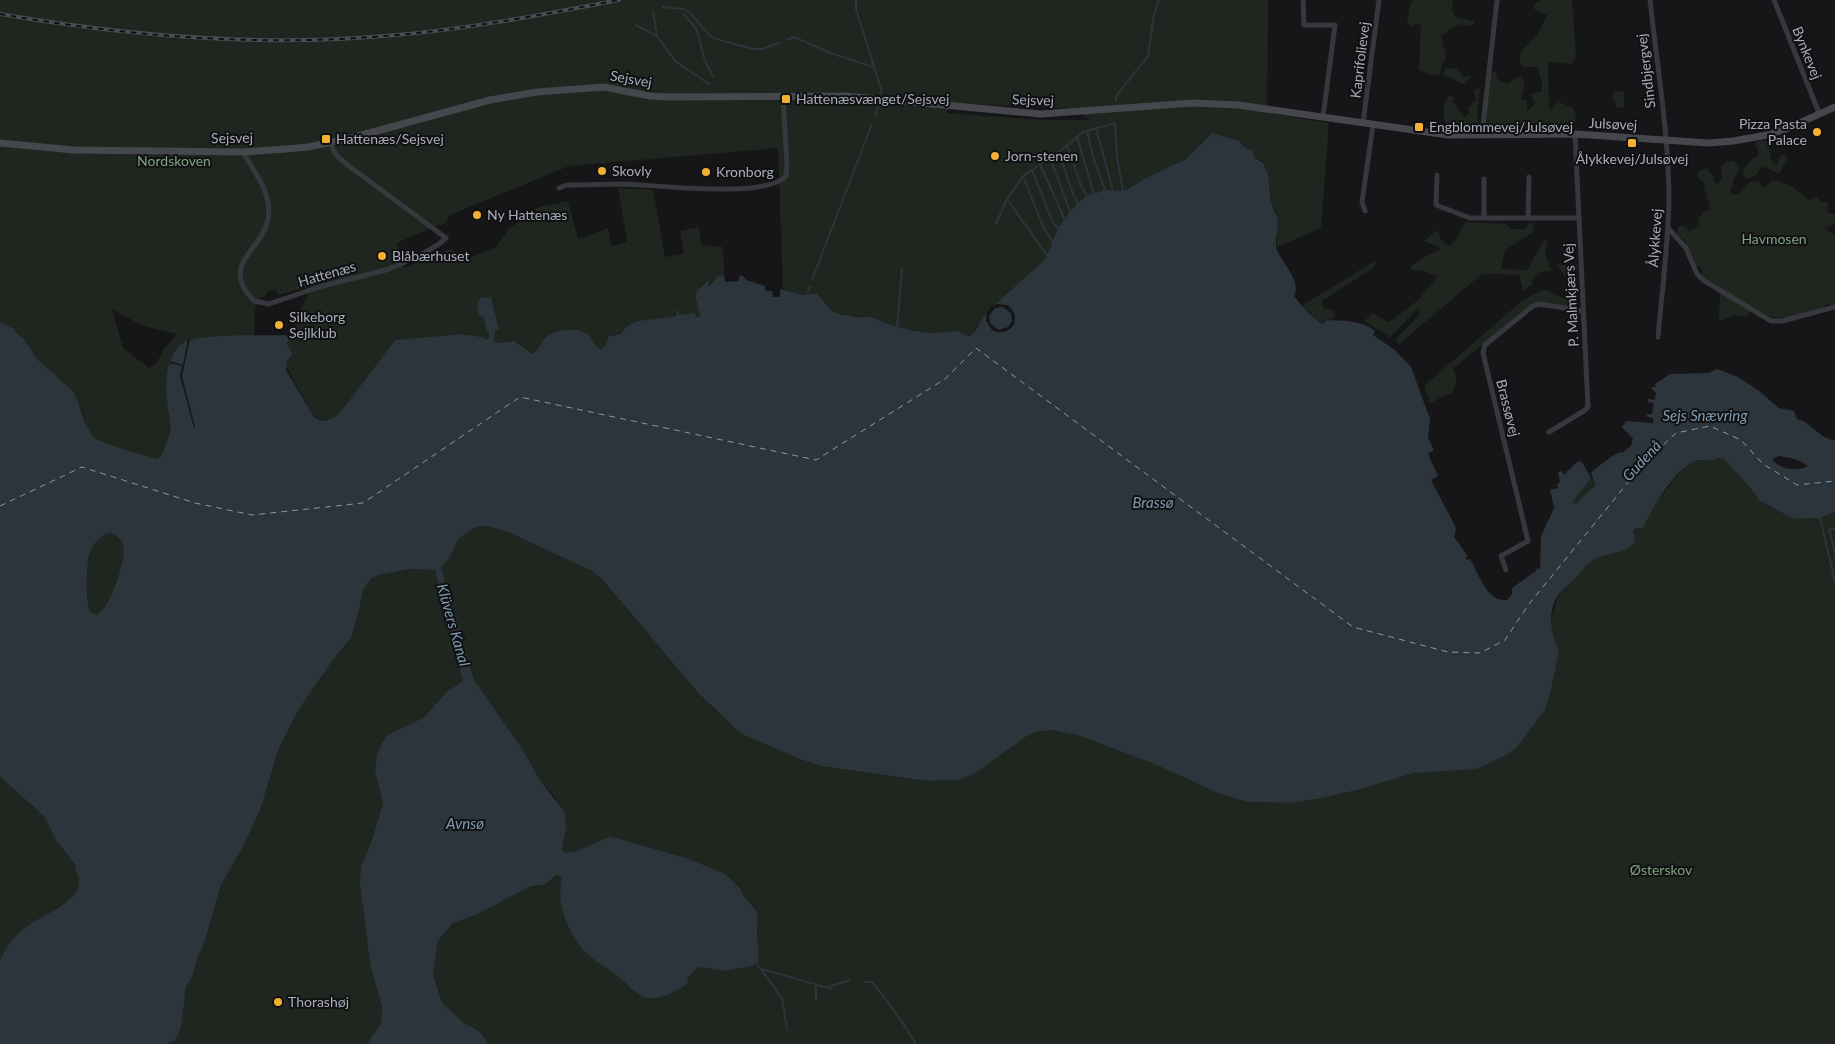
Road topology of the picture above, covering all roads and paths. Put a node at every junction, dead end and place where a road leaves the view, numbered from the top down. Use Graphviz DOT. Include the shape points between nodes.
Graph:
graph roads {
  1 [pos="1303,0"];
  2 [pos="1379,0"];
  3 [pos="1497,0"];
  4 [pos="1650,0"];
  5 [pos="1774,0"];
  6 [pos="783,96"];
  7 [pos="1265,107"];
  8 [pos="1835,107"];
  9 [pos="1819,114"];
  10 [pos="1323,116"];
  11 [pos="1363,123"];
  12 [pos="1373,124"];
  13 [pos="1575,134"];
  14 [pos="1482,135"];
  15 [pos="1666,139"];
  16 [pos="0,143"];
  17 [pos="330,143"];
  18 [pos="243,152"];
  19 [pos="1437,175"];
  20 [pos="1529,177"];
  21 [pos="1484,179"];
  22 [pos="559,188"];
  23 [pos="1365,211"];
  24 [pos="1484,218"];
  25 [pos="1528,218"];
  26 [pos="1579,218"];
  27 [pos="1668,228"];
  28 [pos="1835,307"];
  29 [pos="1583,311"];
  30 [pos="1658,338"];
  31 [pos="1549,432"];
  32 [pos="1506,570"];
  1 -- 10 [label="street" via="1304,25 1335,25"];
  2 -- 11 [label="street, Kaprifolievej"];
  3 -- 14 [label="street"];
  4 -- 15 [label="street, Sindbjergvej"];
  5 -- 9 [label="street, Bynkevej"];
  6 -- 7 [label="street, Sejsvej" via="846,96 1030,114 1194,103"];
  6 -- 17 [label="street, Sejsvej" via="674,98 604,87 566,89 490,100"];
  6 -- 22 [label="street" via="787,166 783,179 756,188 626,184 567,185"];
  7 -- 10 [label="street, Julsøvej"];
  8 -- 9 [label="street, Julsøvej"];
  9 -- 15 [label="street, Julsøvej" via="1767,135 1733,141 1709,143"];
  10 -- 11 [label="street, Julsøvej"];
  11 -- 12 [label="street, Julsøvej"];
  12 -- 14 [label="street, Julsøvej" via="1448,136"];
  12 -- 23 [label="street" via="1362,202"];
  13 -- 14 [label="street, Julsøvej"];
  13 -- 15 [label="street, Julsøvej"];
  13 -- 26 [label="street, P. Malmkjærs Vej"];
  15 -- 27 [label="street, Ålykkevej"];
  16 -- 18 [label="street, Sejsvej" via="74,150"];
  17 -- 18 [label="street, Sejsvej"];
  17 -- 18 [label="street, Hattenæs" via="336,155 349,166 446,238 419,256 386,270 269,304 254,301 241,278 242,261 258,242 269,218 265,191"];
  19 -- 24 [label="street" via="1436,205 1470,218"];
  20 -- 25 [label="street"];
  21 -- 24 [label="street"];
  24 -- 25 [label="street"];
  25 -- 26 [label="street"];
  26 -- 29 [label="street, P. Malmkjærs Vej"];
  27 -- 28 [label="street" via="1686,248 1703,280 1771,321"];
  27 -- 30 [label="street, Ålykkevej"];
  29 -- 31 [label="street, P. Malmkjærs Vej" via="1588,407"];
  29 -- 32 [label="street, Brassøvej" via="1540,304 1533,306 1486,345 1482,353 1528,541 1501,556"];
}
